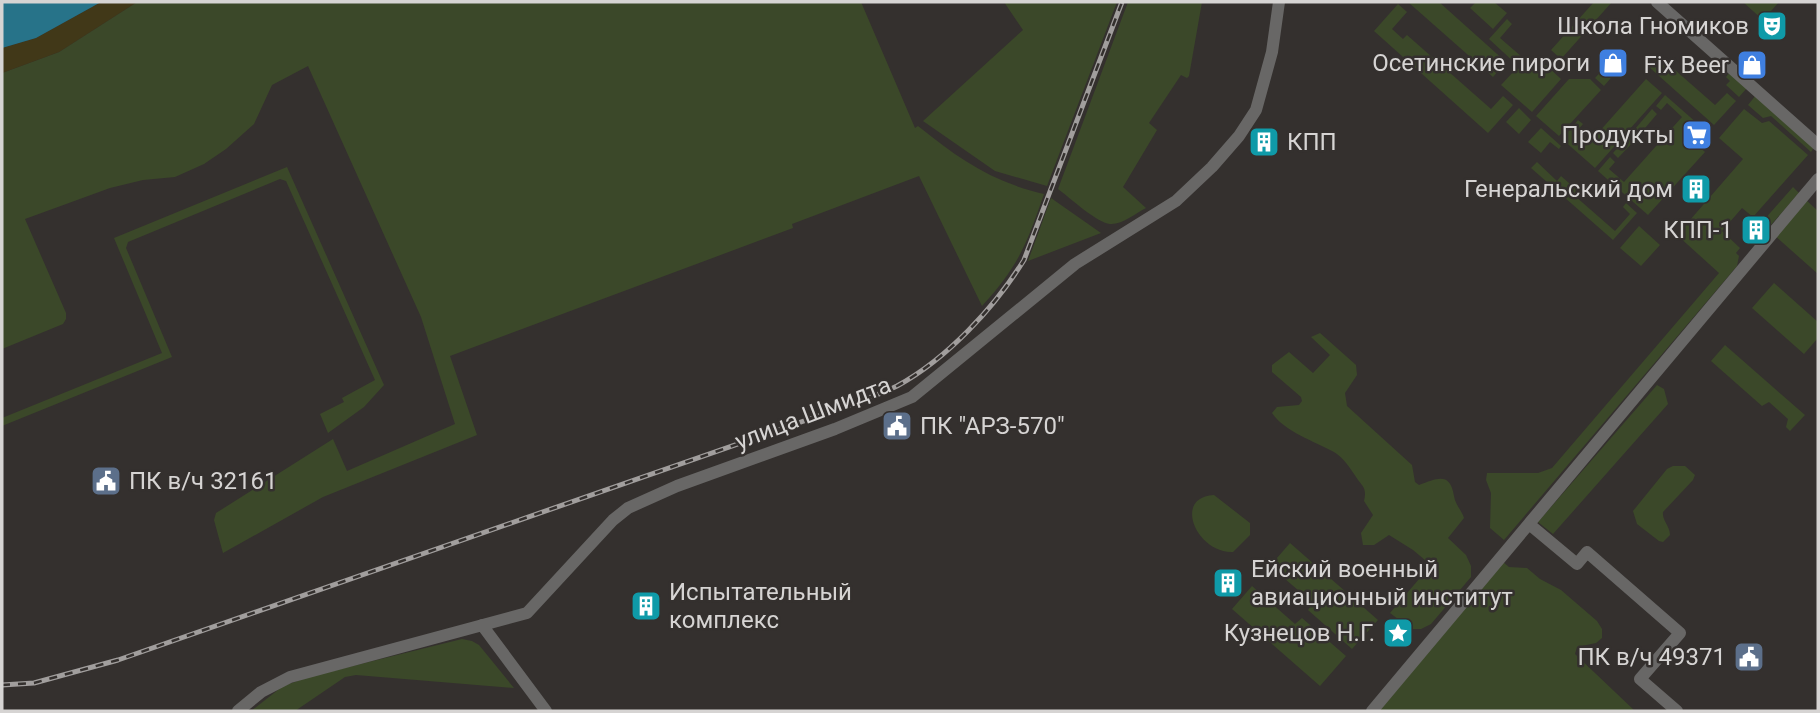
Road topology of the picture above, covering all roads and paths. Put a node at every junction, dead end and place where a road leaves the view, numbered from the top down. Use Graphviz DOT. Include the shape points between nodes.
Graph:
graph roads {
  1 [pos="1279,2"];
  2 [pos="1657,2"];
  3 [pos="1818,145"];
  4 [pos="1818,179"];
  5 [pos="1529,524"];
  6 [pos="482,625"];
  7 [pos="238,711"];
  8 [pos="546,711"];
  9 [pos="1372,711"];
  10 [pos="1677,711"];
  1 -- 6 [label="street, улица Шмидта" via="1272,52 1256,110 1212,167 1176,201 1075,264 912,397 635,505 613,520 527,613"];
  2 -- 3 [label="street"];
  4 -- 5 [label="street"];
  5 -- 9 [label="street"];
  5 -- 10 [label="street" via="1577,565 1587,552 1680,633 1640,679"];
  6 -- 7 [label="street, улица Шмидта" via="290,677"];
  6 -- 8 [label="street"];
}
